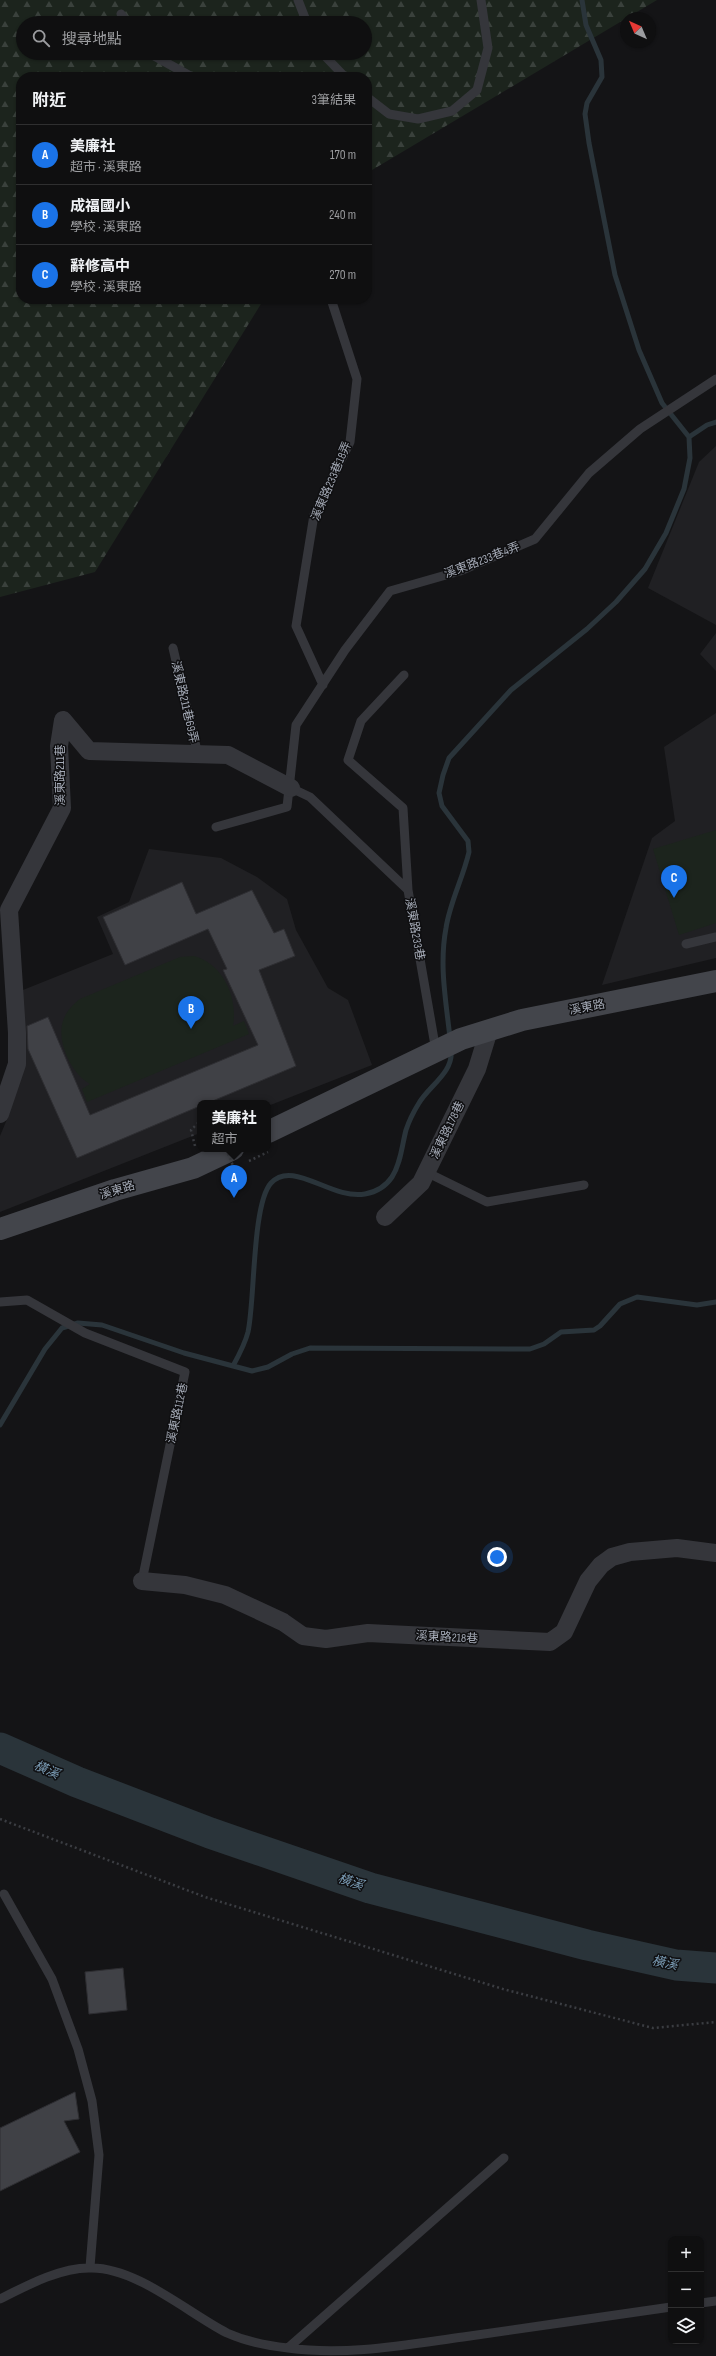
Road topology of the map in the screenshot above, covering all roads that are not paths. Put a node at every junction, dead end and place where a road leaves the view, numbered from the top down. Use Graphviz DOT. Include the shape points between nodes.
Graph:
graph roads {
  1 [pos="298,0"];
  2 [pos="481,0"];
  3 [pos="305,16"];
  4 [pos="162,60"];
  5 [pos="329,60"];
  6 [pos="183,72"];
  7 [pos="340,72"];
  8 [pos="372,101"];
  9 [pos="332,304"];
  10 [pos="716,379"];
  11 [pos="173,648"];
  12 [pos="404,675"];
  13 [pos="323,684"];
  14 [pos="198,755"];
  15 [pos="291,788"];
  16 [pos="216,827"];
  17 [pos="408,890"];
  18 [pos="5,909"];
  19 [pos="716,937"];
  20 [pos="686,944"];
  21 [pos="716,981"];
  22 [pos="489,1030"];
  23 [pos="447,1046"];
  24 [pos="0,1114"];
  25 [pos="271,1131"];
  26 [pos="234,1159"];
  27 [pos="426,1172"];
  28 [pos="584,1185"];
  29 [pos="385,1217"];
  30 [pos="0,1230"];
  31 [pos="0,1302"];
  32 [pos="716,1553"];
  33 [pos="142,1581"];
  34 [pos="4,1894"];
  35 [pos="504,2158"];
  36 [pos="90,2267"];
  37 [pos="0,2299"];
  38 [pos="716,2300"];
  39 [pos="704,2302"];
  40 [pos="668,2307"];
  41 [pos="288,2348"];
  1 -- 3 [label="lane"];
  2 -- 8 [label="lane" via="488,48 478,90 452,112 418,119 389,114"];
  4 -- 6 [label="lane"];
  5 -- 7 [label="lane"];
  9 -- 13 [label="lane, 溪東路233巷18弄" via="357,379 350,442 314,515 296,626"];
  10 -- 13 [label="lane, 溪東路233巷4弄" via="640,429 594,468 535,539 460,571 390,591 345,650"];
  11 -- 14 [label="lane, 溪東路211巷69弄"];
  12 -- 17 [label="lane" via="361,721 348,760 403,808"];
  13 -- 15 [label="lane, 溪東路233巷4弄" via="296,725"];
  14 -- 15 [label="street, 溪東路211巷" via="228,755"];
  14 -- 18 [label="street, 溪東路211巷" via="89,751 63,720 59,746 62,808"];
  15 -- 16 [label="lane, 溪東路233巷4弄" via="287,807"];
  15 -- 17 [label="lane, 溪東路233巷" via="310,797"];
  17 -- 23 [label="lane, 溪東路233巷"];
  18 -- 24 [label="street, 溪東路211巷" via="17,1032 17,1064"];
  19 -- 20 [label="lane"];
  21 -- 22 [label="main road, 溪東路" via="522,1020"];
  22 -- 23 [label="main road, 溪東路"];
  22 -- 27 [label="street, 溪東路178巷" via="477,1069"];
  23 -- 25 [label="main road, 溪東路"];
  26 -- 30 [label="main road, 溪東路" via="115,1190"];
  27 -- 28 [label="lane" via="487,1202"];
  27 -- 29 [label="street, 溪東路178巷" via="421,1183"];
  31 -- 33 [label="lane, 溪東路112巷" via="27,1300 85,1333 185,1372"];
  32 -- 33 [label="street, 溪東路218巷" via="677,1548 630,1552 612,1557 601,1565 588,1581 564,1632 550,1642 368,1633 326,1639 303,1636 283,1622 225,1595 185,1585"];
  34 -- 36 [label="lane" via="52,1979 78,2049 92,2100 99,2155"];
  35 -- 41 [label="lane"];
  36 -- 37 [label="lane" via="56,2275"];
  36 -- 41 [label="lane" via="108,2270 135,2280 174,2299 228,2333"];
  38 -- 39 [label="lane"];
  40 -- 41 [label="lane" via="403,2345 356,2350"];
}
